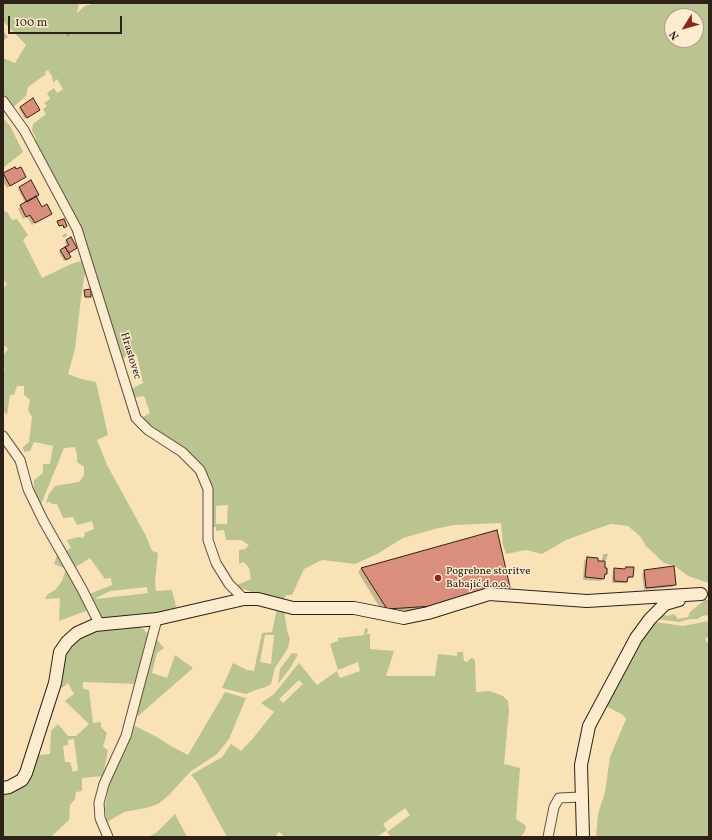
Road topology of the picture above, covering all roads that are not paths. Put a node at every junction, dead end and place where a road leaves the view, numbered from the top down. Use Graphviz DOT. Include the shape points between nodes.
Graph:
graph roads {
  1 [pos="3,101"];
  2 [pos="3,436"];
  3 [pos="705,594"];
  4 [pos="244,599"];
  5 [pos="157,619"];
  6 [pos="100,624"];
  7 [pos="3,788"];
  8 [pos="581,797"];
  9 [pos="108,837"];
  10 [pos="548,837"];
  11 [pos="583,837"];
  1 -- 4 [label="street, Hrastovec" via="24,130 77,229 136,418 148,430 182,452 200,470 208,489 208,540 216,563"];
  2 -- 6 [label="street" via="20,460 28,489 43,520"];
  3 -- 4 [label="street" via="587,601 489,594 404,618 354,608 292,608 258,599"];
  3 -- 8 [label="street" via="665,604 636,638 589,726 581,765"];
  4 -- 5 [label="street"];
  5 -- 6 [label="street"];
  5 -- 9 [label="street" via="126,736 104,784 99,803 100,818"];
  6 -- 7 [label="street" via="77,633 60,652 56,683 26,773 22,780"];
  8 -- 10 [label="street" via="559,798 554,807"];
  8 -- 11 [label="street"];
}
